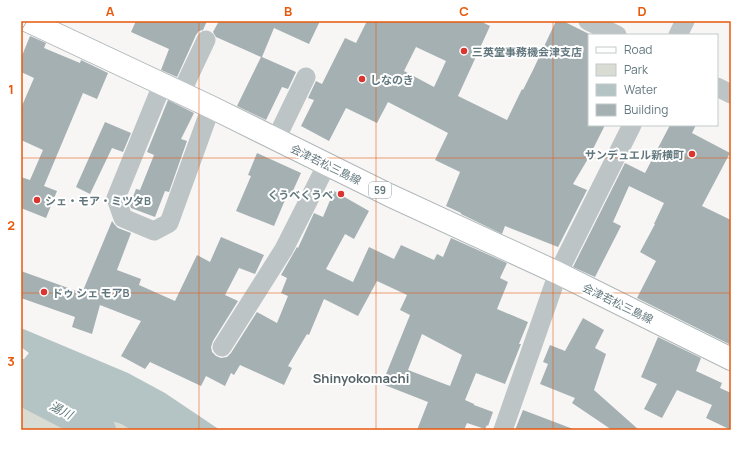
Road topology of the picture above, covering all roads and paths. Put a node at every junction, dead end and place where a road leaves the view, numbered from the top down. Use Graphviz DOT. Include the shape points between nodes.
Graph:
graph roads {
  1 [pos="28,21"];
  2 [pos="588,21"];
  3 [pos="685,21"];
  4 [pos="617,30"];
  5 [pos="678,34"];
  6 [pos="206,40"];
  7 [pos="306,77"];
  8 [pos="718,88"];
  9 [pos="172,89"];
  10 [pos="731,94"];
  11 [pos="211,108"];
  12 [pos="632,126"];
  13 [pos="276,139"];
  14 [pos="327,164"];
  15 [pos="558,273"];
  16 [pos="222,347"];
  17 [pos="731,359"];
  18 [pos="503,430"];
  1 -- 9 [label="main road, 会津若松三島線 / 59"];
  2 -- 4 [label="street"];
  3 -- 5 [label="street"];
  6 -- 9 [label="street"];
  7 -- 13 [label="street"];
  8 -- 10 [label="street"];
  9 -- 11 [label="main road, 会津若松三島線 / 59"];
  9 -- 11 [label="street" via="116,198 123,218 154,231 168,223"];
  11 -- 13 [label="main road, 会津若松三島線 / 59"];
  12 -- 15 [label="street"];
  13 -- 14 [label="main road, 会津若松三島線 / 59"];
  14 -- 15 [label="main road, 会津若松三島線 / 59"];
  14 -- 16 [label="street" via="284,249"];
  15 -- 17 [label="main road, 会津若松三島線 / 59"];
  15 -- 18 [label="street"];
}
